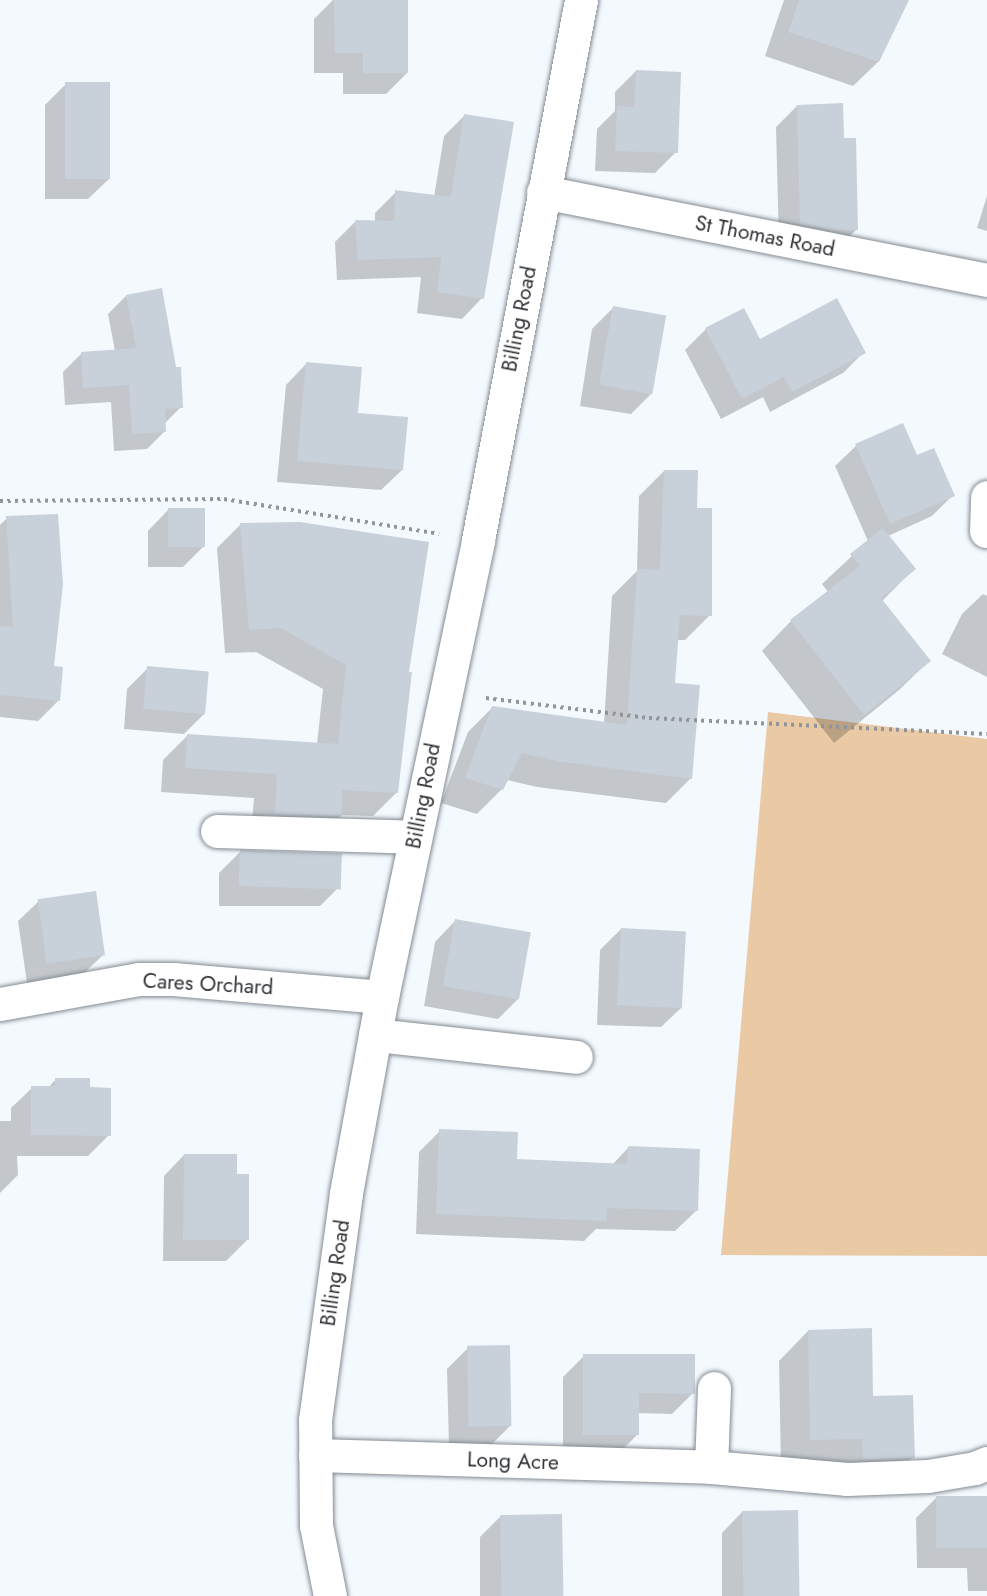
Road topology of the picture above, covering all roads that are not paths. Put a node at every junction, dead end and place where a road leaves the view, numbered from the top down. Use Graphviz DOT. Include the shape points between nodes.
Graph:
graph roads {
  1 [pos="581,0"];
  2 [pos="543,192"];
  3 [pos="987,280"];
  4 [pos="987,497"];
  5 [pos="986,531"];
  6 [pos="217,831"];
  7 [pos="415,837"];
  8 [pos="382,997"];
  9 [pos="0,1004"];
  10 [pos="375,1035"];
  11 [pos="576,1057"];
  12 [pos="714,1388"];
  13 [pos="315,1455"];
  14 [pos="987,1463"];
  15 [pos="711,1467"];
  16 [pos="330,1596"];
  1 -- 2 [label="street, Billing Road"];
  2 -- 3 [label="street, St Thomas Road"];
  2 -- 7 [label="street, Billing Road" via="478,540"];
  4 -- 5 [label="street"];
  6 -- 7 [label="street"];
  7 -- 8 [label="street, Billing Road"];
  8 -- 9 [label="street, Cares Orchard" via="138,979"];
  8 -- 10 [label="street, Billing Road"];
  10 -- 11 [label="street"];
  10 -- 13 [label="street, Billing Road" via="346,1193 315,1420"];
  12 -- 15 [label="street"];
  13 -- 15 [label="street, Long Acre"];
  13 -- 16 [label="street, Billing Road" via="316,1525"];
  14 -- 15 [label="street, Long Acre" via="928,1476 847,1479"];
}
